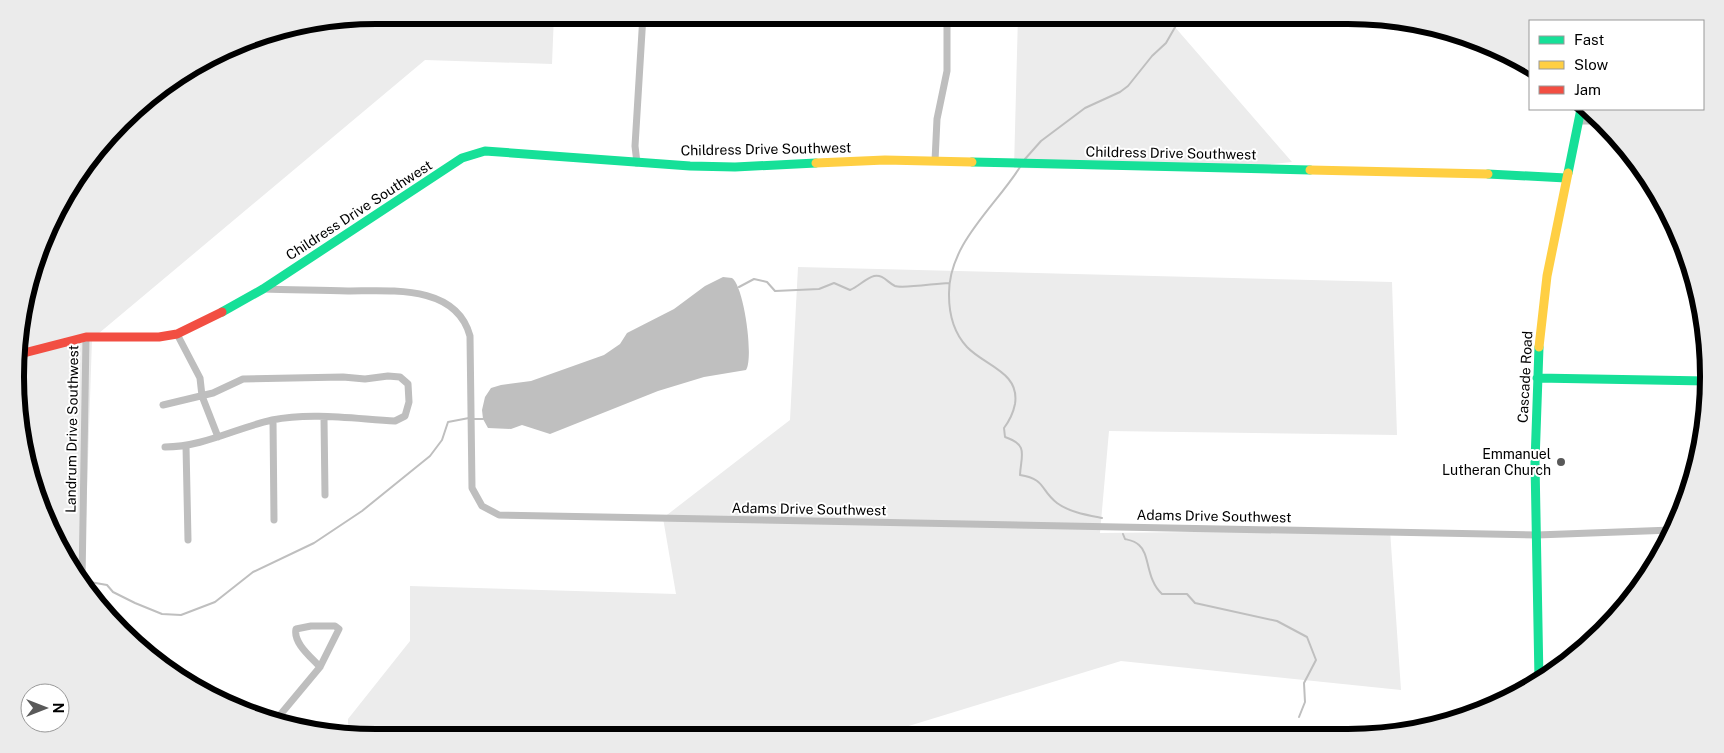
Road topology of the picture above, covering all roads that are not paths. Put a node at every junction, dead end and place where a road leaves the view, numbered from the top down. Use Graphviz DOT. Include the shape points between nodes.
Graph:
graph roads {
  1 [pos="643,24"];
  2 [pos="946,24"];
  3 [pos="1581,112"];
  4 [pos="1579,121"];
  5 [pos="1591,121"];
  6 [pos="935,161"];
  7 [pos="637,163"];
  8 [pos="1566,178"];
  9 [pos="263,289"];
  10 [pos="177,334"];
  11 [pos="86,337"];
  12 [pos="25,353"];
  13 [pos="1537,378"];
  14 [pos="1700,381"];
  15 [pos="202,396"];
  16 [pos="163,406"];
  17 [pos="324,418"];
  18 [pos="273,420"];
  19 [pos="218,437"];
  20 [pos="186,446"];
  21 [pos="165,447"];
  22 [pos="325,495"];
  23 [pos="274,520"];
  24 [pos="1665,530"];
  25 [pos="1537,535"];
  26 [pos="188,540"];
  27 [pos="82,571"];
  28 [pos="320,667"];
  29 [pos="1539,673"];
  30 [pos="280,716"];
  1 -- 7 [label="street"];
  2 -- 6 [label="street" via="947,71 937,119"];
  3 -- 4 [label="street, Cascade Road"];
  4 -- 5 [label="street"];
  4 -- 8 [label="street, Cascade Road"];
  6 -- 7 [label="street, Childress Drive Southwest" via="872,160 735,167"];
  6 -- 8 [label="street, Childress Drive Southwest"];
  7 -- 9 [label="street, Childress Drive Southwest" via="526,153 485,151 471,154"];
  8 -- 13 [label="street, Cascade Road" via="1546,281"];
  9 -- 10 [label="street, Childress Drive Southwest"];
  9 -- 25 [label="street, Adams Drive Southwest" via="408,292 435,299 459,314 467,324 470,336 472,488 482,506 499,515"];
  10 -- 11 [label="street, Childress Drive Southwest"];
  10 -- 15 [label="street" via="200,378"];
  11 -- 12 [label="street, Childress Drive Southwest"];
  11 -- 27 [label="street, Landrum Drive Southwest"];
  13 -- 14 [label="street"];
  13 -- 25 [label="street, Cascade Road"];
  15 -- 16 [label="street"];
  15 -- 17 [label="street" via="243,379 365,379 388,376 400,377 408,384 405,416 395,422"];
  15 -- 19 [label="street"];
  17 -- 18 [label="street"];
  17 -- 22 [label="street"];
  18 -- 19 [label="street"];
  18 -- 23 [label="street"];
  19 -- 20 [label="street"];
  20 -- 21 [label="street"];
  20 -- 26 [label="street"];
  24 -- 25 [label="street, Adams Drive Southwest"];
  25 -- 29 [label="street, Cascade Road"];
  28 -- 28 [label="street" via="339,629 335,626 296,629 300,644"];
  28 -- 30 [label="street"];
}
